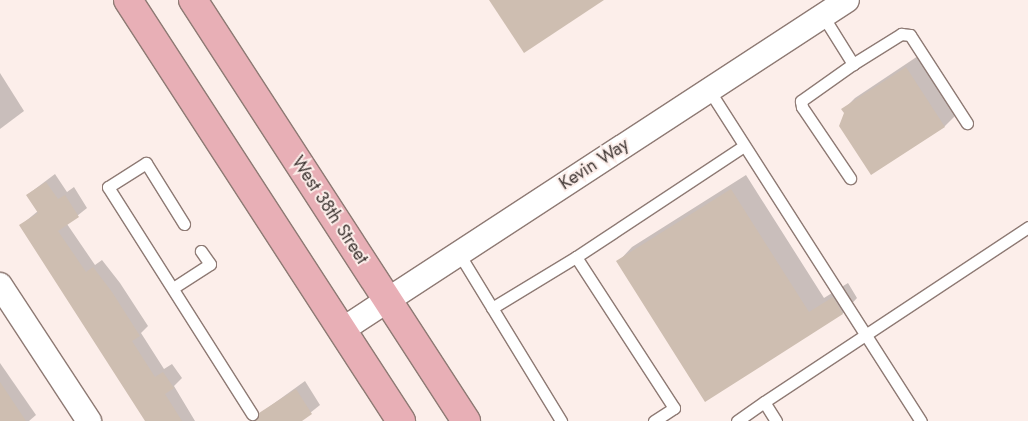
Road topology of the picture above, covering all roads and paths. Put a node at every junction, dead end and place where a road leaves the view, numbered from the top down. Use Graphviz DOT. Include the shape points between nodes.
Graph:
graph roads {
  1 [pos="128,0"];
  2 [pos="193,0"];
  3 [pos="847,0"];
  4 [pos="823,16"];
  5 [pos="854,64"];
  6 [pos="709,90"];
  7 [pos="967,123"];
  8 [pos="744,146"];
  9 [pos="850,178"];
  10 [pos="184,224"];
  11 [pos="1028,227"];
  12 [pos="201,251"];
  13 [pos="458,252"];
  14 [pos="576,258"];
  15 [pos="0,285"];
  16 [pos="173,288"];
  17 [pos="387,298"];
  18 [pos="492,308"];
  19 [pos="342,330"];
  20 [pos="866,334"];
  21 [pos="764,402"];
  22 [pos="252,414"];
  23 [pos="89,421"];
  24 [pos="401,421"];
  25 [pos="466,421"];
  26 [pos="561,421"];
  27 [pos="654,421"];
  28 [pos="736,421"];
  29 [pos="776,421"];
  30 [pos="921,421"];
  1 -- 19 [label="main road"];
  2 -- 17 [label="main road, West 38th Street"];
  3 -- 4 [label="street, Kevin Way"];
  4 -- 5 [label="lane"];
  4 -- 6 [label="street, Kevin Way"];
  5 -- 7 [label="lane" via="901,34 910,35"];
  5 -- 9 [label="lane" via="801,101"];
  6 -- 8 [label="lane"];
  6 -- 13 [label="street, Kevin Way"];
  8 -- 14 [label="lane"];
  8 -- 20 [label="lane"];
  10 -- 16 [label="lane" via="146,163 108,187"];
  11 -- 20 [label="lane"];
  12 -- 16 [label="lane" via="210,264"];
  13 -- 17 [label="street, Kevin Way"];
  13 -- 18 [label="lane"];
  14 -- 18 [label="lane"];
  14 -- 27 [label="lane" via="674,408"];
  15 -- 23 [label="street"];
  16 -- 22 [label="lane"];
  17 -- 19 [label="street, Kevin Way"];
  17 -- 25 [label="main road, West 38th Street"];
  18 -- 26 [label="lane"];
  19 -- 24 [label="main road"];
  20 -- 21 [label="lane"];
  20 -- 30 [label="lane"];
  21 -- 28 [label="lane"];
  21 -- 29 [label="lane"];
}
